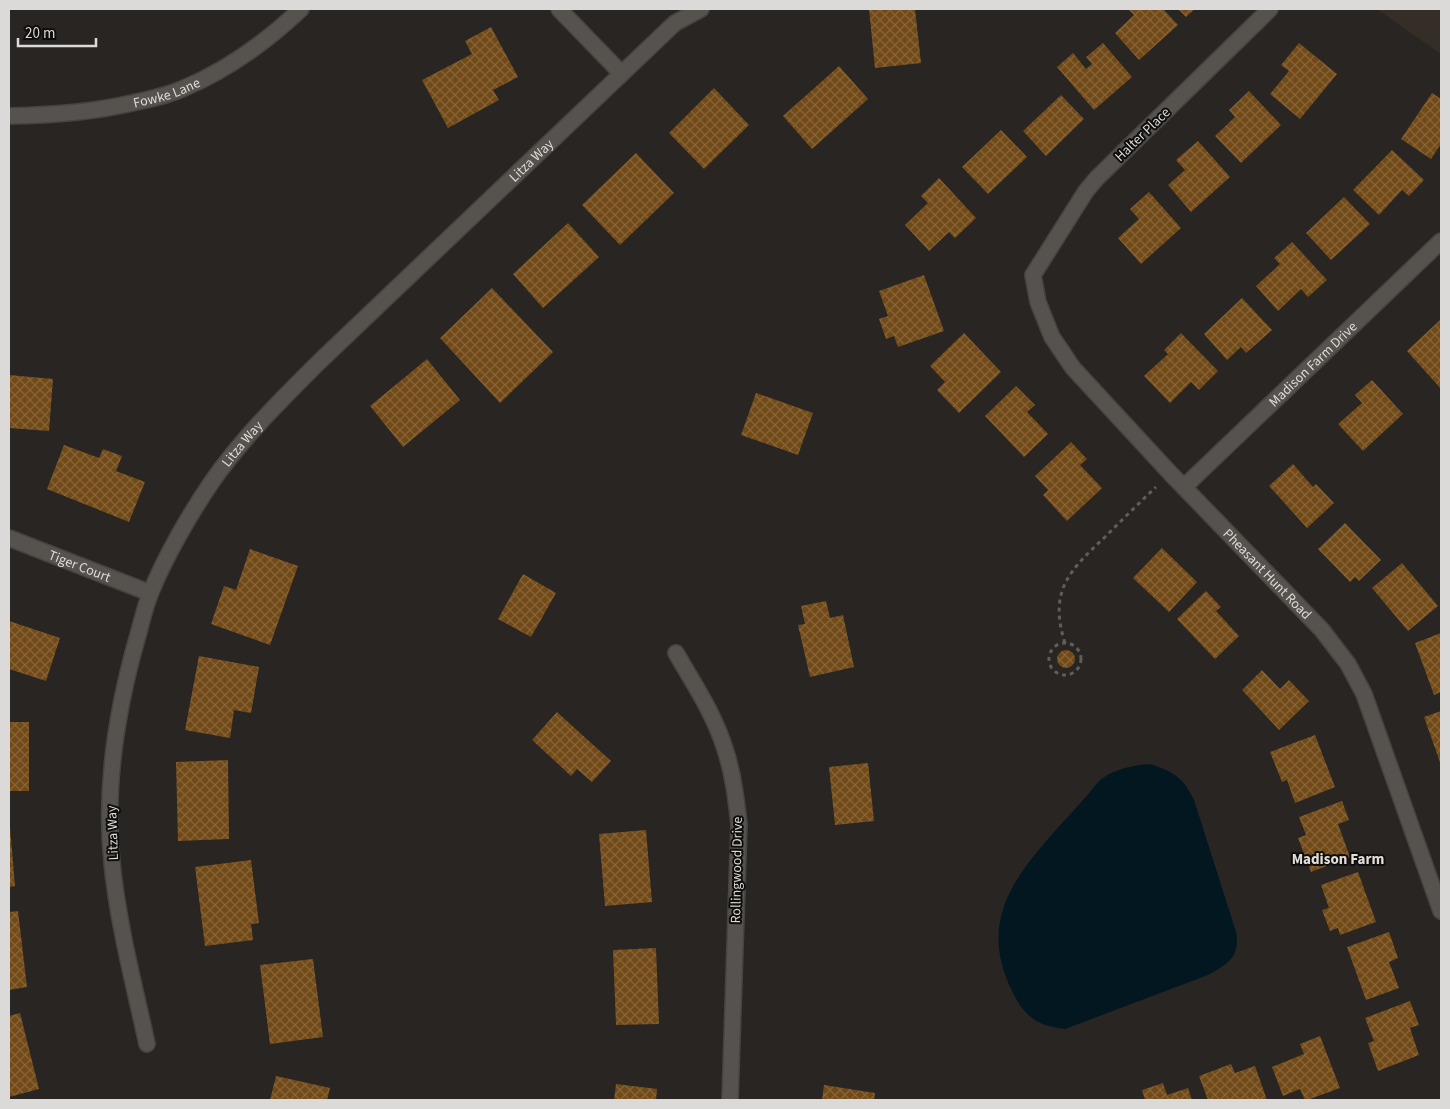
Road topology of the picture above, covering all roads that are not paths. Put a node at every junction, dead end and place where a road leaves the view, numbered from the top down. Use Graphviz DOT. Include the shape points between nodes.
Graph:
graph roads {
  1 [pos="301,9"];
  2 [pos="559,9"];
  3 [pos="701,9"];
  4 [pos="1270,9"];
  5 [pos="621,74"];
  6 [pos="9,116"];
  7 [pos="1441,241"];
  8 [pos="1033,275"];
  9 [pos="1184,487"];
  10 [pos="9,538"];
  11 [pos="150,593"];
  12 [pos="676,653"];
  13 [pos="1441,911"];
  14 [pos="147,1044"];
  15 [pos="730,1100"];
  1 -- 6 [label="street, Fowke Lane" via="234,63 182,89 109,109"];
  2 -- 5 [label="street"];
  3 -- 5 [label="street, Litza Way" via="675,23"];
  4 -- 8 [label="street, Halter Place" via="1097,178"];
  5 -- 11 [label="street, Litza Way" via="265,416 212,483 173,547"];
  7 -- 9 [label="street, Madison Farm Drive"];
  8 -- 9 [label="street, Pheasant Hunt Road" via="1038,302 1052,337 1073,368"];
  9 -- 13 [label="street, Pheasant Hunt Road" via="1322,630 1348,664 1364,694"];
  10 -- 11 [label="street, Tiger Court"];
  11 -- 14 [label="street, Litza Way" via="115,734 110,805 112,862 121,924"];
  12 -- 15 [label="street, Rollingwood Drive" via="708,707 725,747 739,824"];
}
